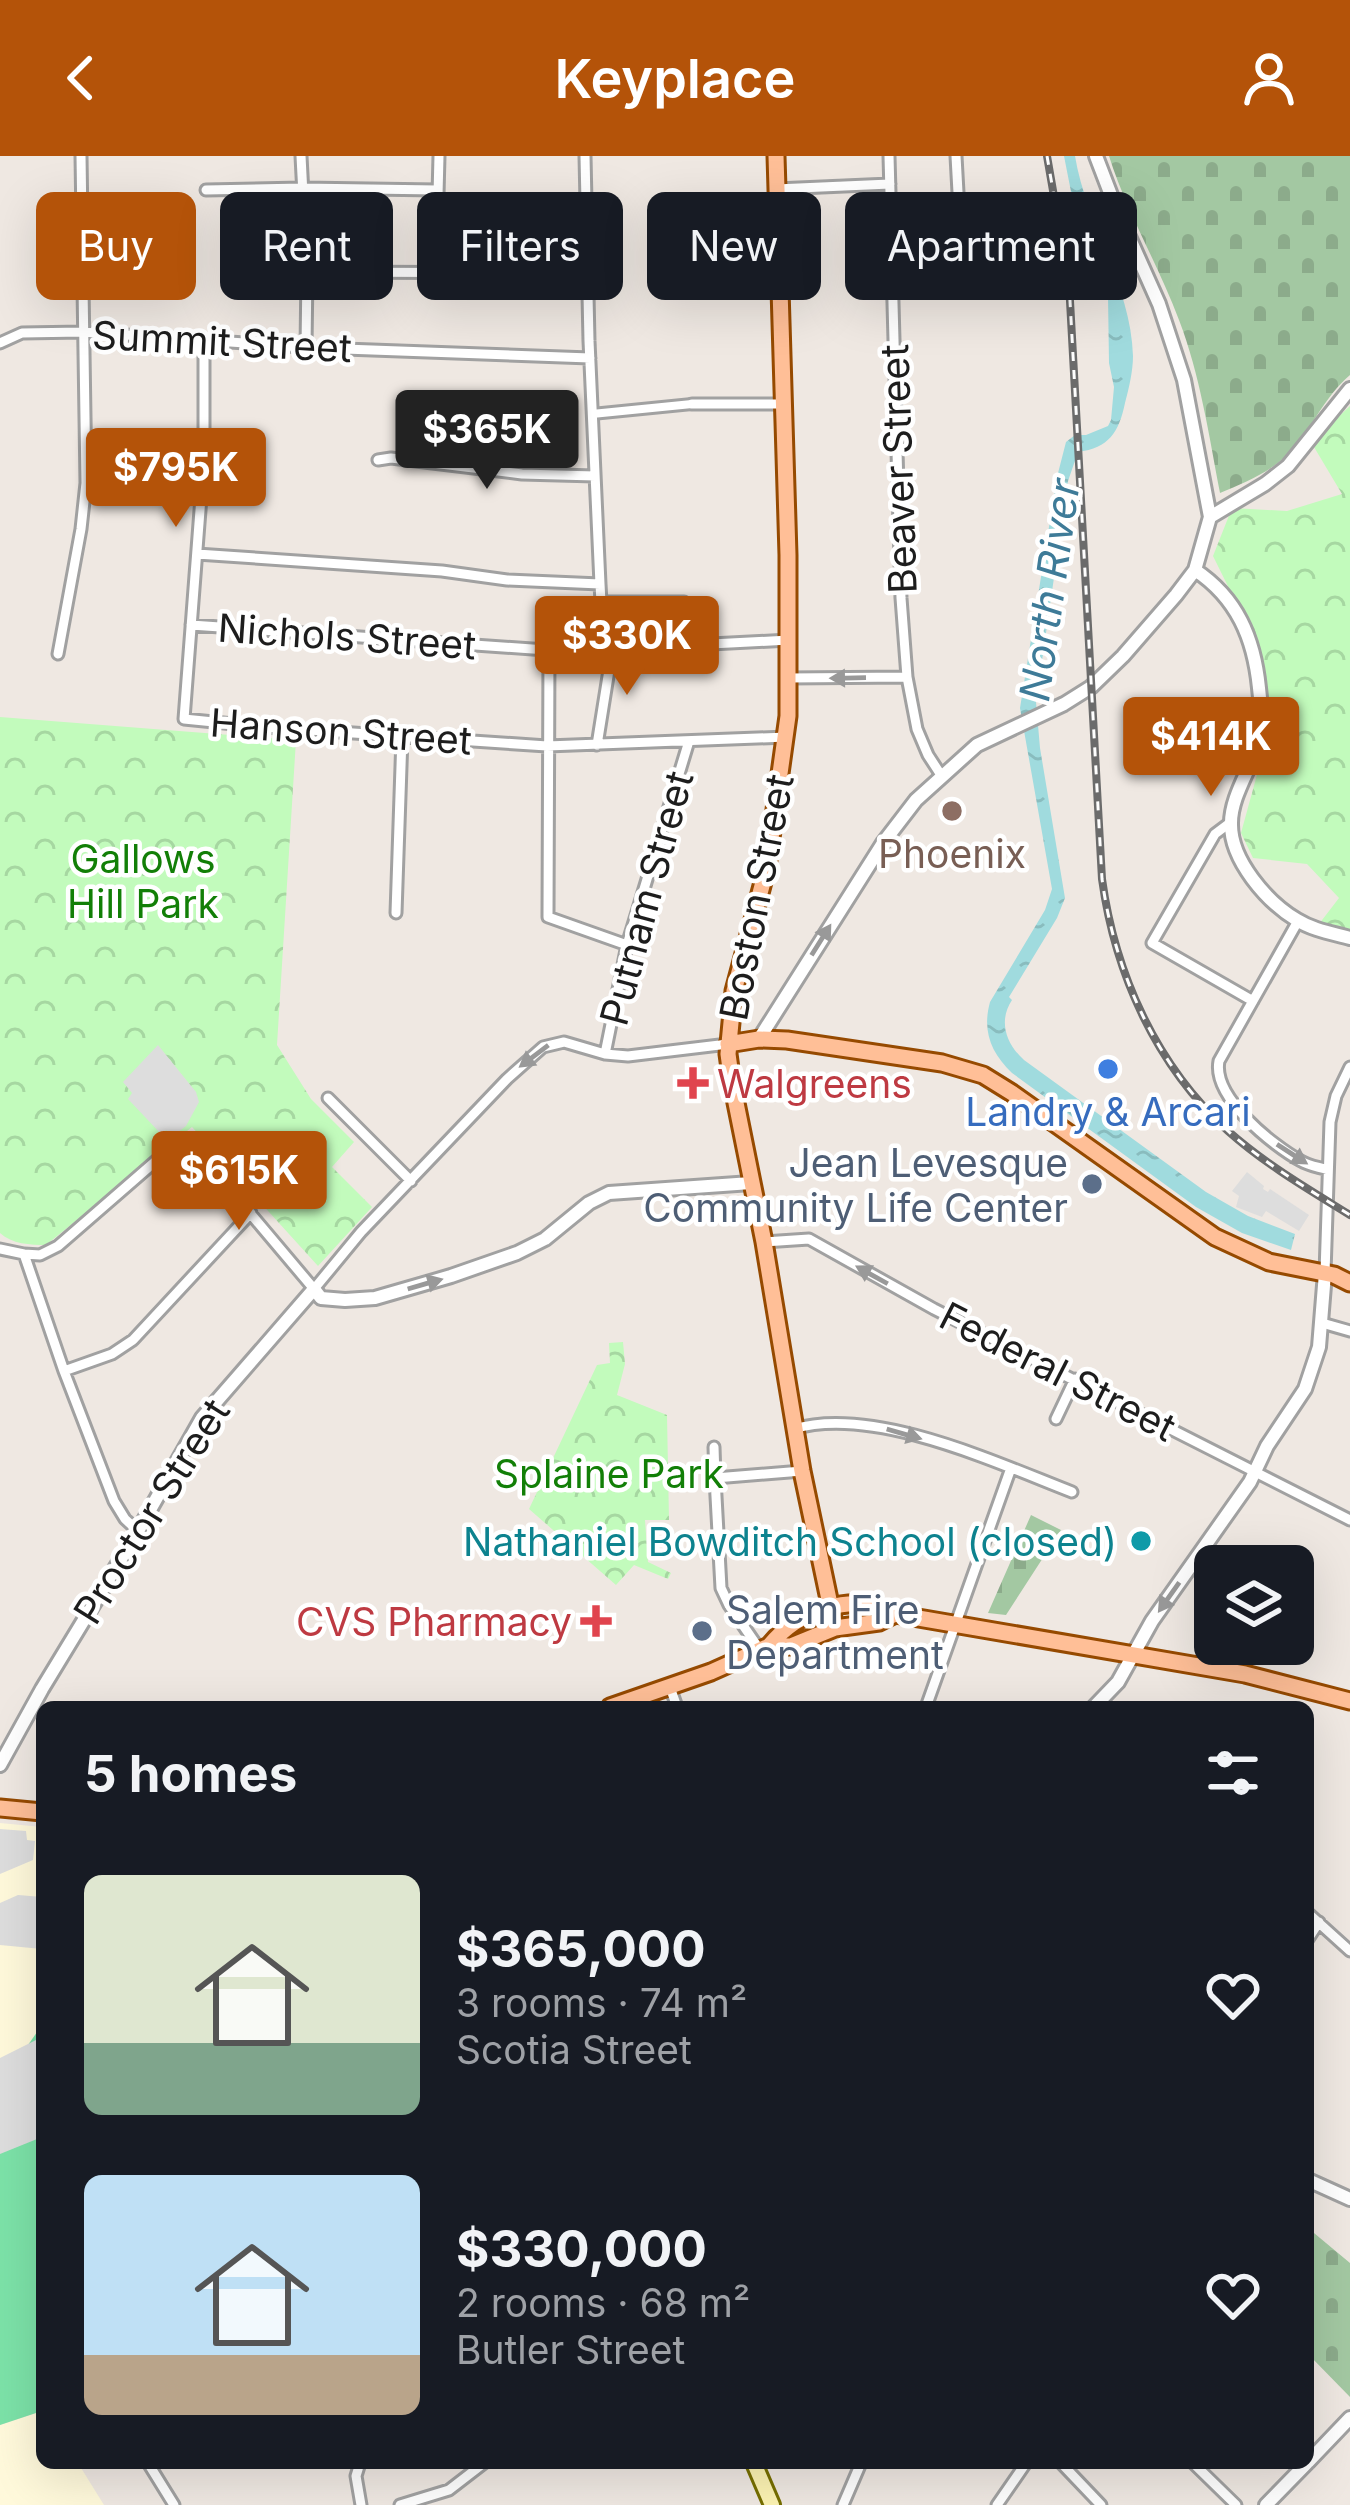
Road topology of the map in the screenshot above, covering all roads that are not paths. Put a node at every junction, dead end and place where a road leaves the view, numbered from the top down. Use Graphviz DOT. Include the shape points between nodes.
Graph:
graph roads {
  1 [pos="81,156"];
  2 [pos="302,156"];
  3 [pos="439,156"];
  4 [pos="585,156"];
  5 [pos="776,156"];
  6 [pos="889,156"];
  7 [pos="956,156"];
  8 [pos="1096,156"];
  9 [pos="890,184"];
  10 [pos="302,188"];
  11 [pos="776,189"];
  12 [pos="206,190"];
  13 [pos="437,190"];
  14 [pos="302,192"];
  15 [pos="586,192"];
  16 [pos="890,192"];
  17 [pos="958,192"];
  18 [pos="307,300"];
  19 [pos="589,300"];
  20 [pos="893,300"];
  21 [pos="82,332"];
  22 [pos="204,342"];
  23 [pos="0,343"];
  24 [pos="306,347"];
  25 [pos="590,358"];
  26 [pos="1350,389"];
  27 [pos="692,404"];
  28 [pos="783,404"];
  29 [pos="592,414"];
  30 [pos="378,460"];
  31 [pos="595,476"];
  32 [pos="1210,518"];
  33 [pos="196,554"];
  34 [pos="1195,570"];
  35 [pos="600,584"];
  36 [pos="601,602"];
  37 [pos="684,602"];
  38 [pos="191,625"];
  39 [pos="790,640"];
  40 [pos="613,645"];
  41 [pos="549,651"];
  42 [pos="58,654"];
  43 [pos="907,677"];
  44 [pos="789,678"];
  45 [pos="402,737"];
  46 [pos="787,737"];
  47 [pos="689,741"];
  48 [pos="597,745"];
  49 [pos="547,746"];
  50 [pos="941,775"];
  51 [pos="1231,822"];
  52 [pos="396,913"];
  53 [pos="1298,921"];
  54 [pos="1350,938"];
  55 [pos="627,945"];
  56 [pos="1253,1001"];
  57 [pos="759,1039"];
  58 [pos="728,1044"];
  59 [pos="604,1054"];
  60 [pos="1350,1067"];
  61 [pos="328,1099"];
  62 [pos="1328,1170"];
  63 [pos="411,1181"];
  64 [pos="751,1183"];
  65 [pos="251,1213"];
  66 [pos="764,1242"];
  67 [pos="0,1249"];
  68 [pos="24,1254"];
  69 [pos="1325,1273"];
  70 [pos="1350,1282"];
  71 [pos="314,1289"];
  72 [pos="1322,1323"];
  73 [pos="1350,1331"];
  74 [pos="64,1370"];
  75 [pos="1076,1379"];
  76 [pos="1056,1419"];
  77 [pos="794,1429"];
  78 [pos="714,1447"];
  79 [pos="1011,1468"];
  80 [pos="802,1471"];
  81 [pos="1255,1472"];
  82 [pos="715,1478"];
  83 [pos="1072,1492"];
  84 [pos="1350,1520"];
  85 [pos="138,1531"];
  86 [pos="830,1607"];
  87 [pos="895,1614"];
  88 [pos="956,1624"];
  89 [pos="835,1628"];
  90 [pos="764,1648"];
  91 [pos="1134,1655"];
  92 [pos="670,1687"];
  93 [pos="630,1701"];
  94 [pos="675,1701"];
  95 [pos="928,1701"];
  96 [pos="1100,1701"];
  97 [pos="1350,1701"];
  98 [pos="0,1766"];
  99 [pos="0,1808"];
  100 [pos="36,1811"];
  101 [pos="1314,1918"];
  102 [pos="1319,1922"];
  103 [pos="1314,1930"];
  104 [pos="1350,1951"];
  105 [pos="1314,2183"];
  106 [pos="1350,2199"];
  107 [pos="1350,2418"];
  108 [pos="1314,2452"];
  109 [pos="152,2469"];
  110 [pos="358,2469"];
  111 [pos="476,2469"];
  112 [pos="757,2469"];
  113 [pos="859,2469"];
  114 [pos="1022,2469"];
  115 [pos="1067,2469"];
  116 [pos="1199,2469"];
  117 [pos="1298,2469"];
  118 [pos="174,2505"];
  119 [pos="362,2505"];
  120 [pos="400,2505"];
  121 [pos="772,2505"];
  122 [pos="844,2505"];
  123 [pos="997,2505"];
  124 [pos="1101,2505"];
  125 [pos="1236,2505"];
  126 [pos="1266,2505"];
  1 -- 21 [label="street"];
  2 -- 10 [label="street"];
  3 -- 13 [label="street"];
  4 -- 15 [label="street"];
  5 -- 11 [label="main road, Boston Street"];
  6 -- 9 [label="street, Beaver Street"];
  7 -- 17 [label="street"];
  8 -- 32 [label="street" via="1179,361"];
  9 -- 11 [label="street"];
  9 -- 16 [label="street, Beaver Street"];
  10 -- 12 [label="street"];
  10 -- 13 [label="street"];
  10 -- 14 [label="street"];
  11 -- 28 [label="main road, Boston Street"];
  18 -- 24 [label="street"];
  19 -- 25 [label="street"];
  20 -- 43 [label="street, Beaver Street"];
  21 -- 22 [label="street, Summit Street"];
  21 -- 23 [label="street, Summit Street" via="22,333"];
  21 -- 42 [label="street" via="86,483"];
  22 -- 24 [label="street, Summit Street"];
  22 -- 33 [label="street"];
  24 -- 25 [label="street, Summit Street"];
  25 -- 29 [label="street"];
  26 -- 32 [label="street" via="1288,466"];
  27 -- 28 [label="street"];
  27 -- 29 [label="street"];
  28 -- 39 [label="main road, Boston Street"];
  29 -- 31 [label="street"];
  30 -- 31 [label="street"];
  31 -- 35 [label="street"];
  32 -- 34 [label="street"];
  33 -- 35 [label="street"];
  33 -- 38 [label="street"];
  34 -- 50 [label="street" via="1091,687 977,745"];
  34 -- 51 [label="street" via="1239,614 1258,679 1259,737"];
  35 -- 36 [label="street"];
  36 -- 37 [label="street"];
  36 -- 40 [label="street"];
  38 -- 41 [label="street, Nichols Street"];
  38 -- 45 [label="street, Hanson Street" via="184,719"];
  39 -- 40 [label="street, Nichols Street"];
  39 -- 44 [label="main road, Boston Street"];
  40 -- 41 [label="street, Nichols Street"];
  40 -- 48 [label="street"];
  41 -- 49 [label="street"];
  43 -- 44 [label="street, one-way"];
  43 -- 50 [label="street, Beaver Street" via="917,729"];
  44 -- 46 [label="main road, Boston Street"];
  45 -- 49 [label="street, Hanson Street"];
  45 -- 52 [label="street"];
  46 -- 47 [label="street, Hanson Street"];
  46 -- 58 [label="main road, Boston Street"];
  47 -- 48 [label="street, Hanson Street"];
  47 -- 55 [label="street, Putnam Street"];
  48 -- 49 [label="street, Hanson Street"];
  49 -- 55 [label="street" via="548,917"];
  57 -- 50 [label="street, one-way" via="883,843"];
  51 -- 53 [label="street" via="1246,867"];
  51 -- 56 [label="street" via="1215,834 1151,943"];
  53 -- 54 [label="street"];
  53 -- 56 [label="street"];
  55 -- 59 [label="street, Putnam Street"];
  56 -- 62 [label="street, one-way" via="1219,1061 1220,1082 1264,1135"];
  57 -- 58 [label="main road"];
  57 -- 69 [label="main road" via="942,1063 983,1076 1220,1240 1268,1262"];
  58 -- 59 [label="street, Proctor Street"];
  58 -- 64 [label="main road, Boston Street"];
  59 -- 63 [label="street, Proctor Street, one-way" via="564,1042 543,1047"];
  60 -- 62 [label="street" via="1332,1108"];
  61 -- 63 [label="street"];
  62 -- 69 [label="street"];
  63 -- 71 [label="street, Proctor Street"];
  64 -- 66 [label="main road, Boston Street"];
  71 -- 64 [label="street, one-way" via="321,1298 361,1300 451,1276 536,1244 609,1193"];
  65 -- 68 [label="street" via="183,1144 58,1246"];
  65 -- 71 [label="street"];
  65 -- 74 [label="street" via="133,1340"];
  75 -- 66 [label="street, Federal Street, one-way" via="808,1240"];
  66 -- 77 [label="main road, Boston Street"];
  67 -- 68 [label="street"];
  68 -- 74 [label="street"];
  69 -- 70 [label="main road"];
  69 -- 72 [label="street"];
  71 -- 85 [label="street, Proctor Street" via="202,1418"];
  72 -- 73 [label="street"];
  72 -- 81 [label="street" via="1310,1379"];
  74 -- 85 [label="street" via="114,1501"];
  75 -- 76 [label="street"];
  75 -- 81 [label="street, Federal Street"];
  77 -- 79 [label="street, one-way" via="816,1422 891,1429"];
  77 -- 80 [label="main road, Boston Street"];
  78 -- 82 [label="street"];
  79 -- 83 [label="street"];
  79 -- 88 [label="street"];
  80 -- 82 [label="street"];
  80 -- 86 [label="main road, Boston Street"];
  81 -- 84 [label="street, Federal Street"];
  81 -- 91 [label="street, one-way"];
  82 -- 90 [label="street" via="721,1588"];
  85 -- 98 [label="street, Proctor Street"];
  86 -- 87 [label="main road" via="880,1606"];
  86 -- 89 [label="main road, Boston Street"];
  86 -- 90 [label="main road" via="782,1629"];
  87 -- 88 [label="main road"];
  87 -- 89 [label="main road"];
  88 -- 91 [label="main road"];
  88 -- 95 [label="street"];
  89 -- 90 [label="main road"];
  90 -- 92 [label="main road"];
  91 -- 96 [label="street"];
  91 -- 97 [label="main road"];
  92 -- 93 [label="main road"];
  92 -- 94 [label="street"];
  99 -- 100 [label="main road"];
  101 -- 102 [label="street"];
  102 -- 103 [label="street"];
  102 -- 104 [label="street"];
  105 -- 106 [label="street"];
  107 -- 108 [label="street"];
  109 -- 118 [label="street"];
  110 -- 119 [label="street"];
  111 -- 120 [label="street" via="448,2490"];
  112 -- 121 [label="main road"];
  113 -- 122 [label="street"];
  114 -- 123 [label="street"];
  115 -- 124 [label="street"];
  116 -- 125 [label="street"];
  117 -- 126 [label="street"];
}
